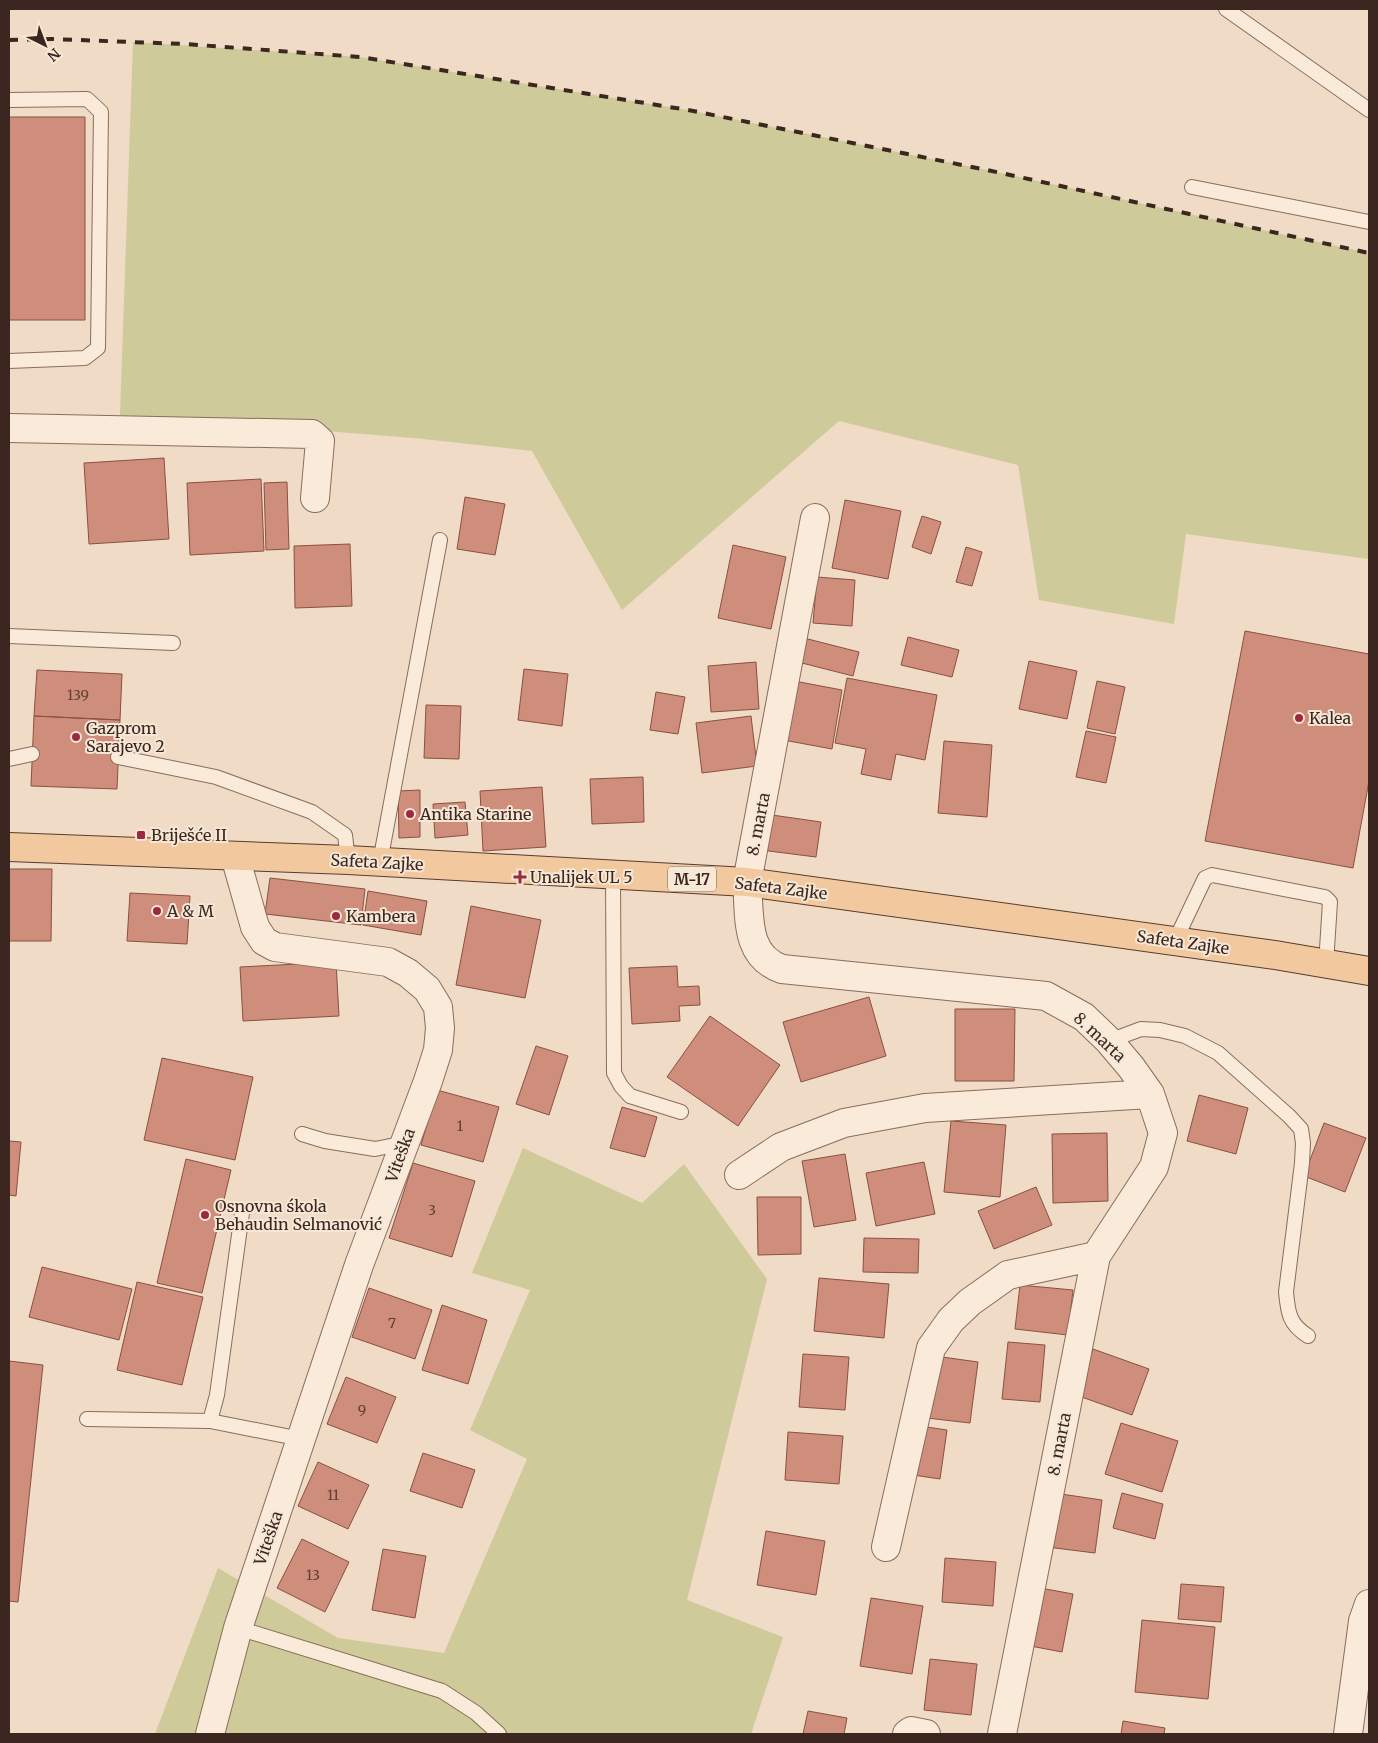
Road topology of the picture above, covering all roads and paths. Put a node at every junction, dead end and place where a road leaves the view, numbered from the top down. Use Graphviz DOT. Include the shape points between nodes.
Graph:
graph roads {
  1 [pos="1226,9"];
  2 [pos="9,100"];
  3 [pos="1369,110"];
  4 [pos="1192,187"];
  5 [pos="1369,222"];
  6 [pos="9,361"];
  7 [pos="9,428"];
  8 [pos="315,498"];
  9 [pos="814,518"];
  10 [pos="440,540"];
  11 [pos="9,636"];
  12 [pos="173,643"];
  13 [pos="32,754"];
  14 [pos="118,757"];
  15 [pos="9,760"];
  16 [pos="9,847"];
  17 [pos="235,856"];
  18 [pos="348,860"];
  19 [pos="380,862"];
  20 [pos="613,874"];
  21 [pos="747,882"];
  22 [pos="1175,941"];
  23 [pos="1326,964"];
  24 [pos="1369,971"];
  25 [pos="1109,1042"];
  26 [pos="1150,1094"];
  27 [pos="681,1112"];
  28 [pos="302,1134"];
  29 [pos="405,1143"];
  30 [pos="739,1175"];
  31 [pos="242,1213"];
  32 [pos="1096,1256"];
  33 [pos="1308,1336"];
  34 [pos="87,1419"];
  35 [pos="210,1421"];
  36 [pos="302,1439"];
  37 [pos="886,1546"];
  38 [pos="1369,1604"];
  39 [pos="238,1628"];
  40 [pos="210,1734"];
  41 [pos="499,1734"];
  42 [pos="907,1734"];
  43 [pos="926,1734"];
  44 [pos="1002,1734"];
  45 [pos="1348,1734"];
  1 -- 3 [label="lane"];
  2 -- 6 [label="lane" via="87,99 101,112 98,348 85,358"];
  4 -- 5 [label="lane"];
  7 -- 8 [label="street" via="312,434 320,441"];
  9 -- 21 [label="street, 8. marta"];
  10 -- 19 [label="lane"];
  11 -- 12 [label="lane"];
  13 -- 15 [label="lane"];
  14 -- 18 [label="lane" via="216,777 312,812 345,835"];
  16 -- 17 [label="main road, Safeta Zajke / M-17"];
  17 -- 18 [label="main road, Safeta Zajke / M-17"];
  17 -- 29 [label="street, Viteška" via="255,927 264,941 276,947 388,962 427,989 438,1007 438,1050"];
  18 -- 19 [label="main road, Safeta Zajke / M-17"];
  19 -- 20 [label="main road, Safeta Zajke / M-17"];
  20 -- 21 [label="main road, Safeta Zajke / M-17"];
  20 -- 27 [label="lane" via="614,1073 630,1096"];
  21 -- 22 [label="main road, Safeta Zajke / M-17"];
  21 -- 25 [label="street, 8. marta" via="752,937 756,950 772,965 782,969 1046,996 1084,1018"];
  22 -- 23 [label="main road, Safeta Zajke / M-17"];
  22 -- 23 [label="lane" via="1205,878 1212,875 1325,897 1330,902"];
  23 -- 24 [label="main road, Safeta Zajke / M-17"];
  25 -- 26 [label="street, 8. marta"];
  25 -- 33 [label="lane" via="1141,1029 1185,1036 1218,1053 1290,1116 1300,1129 1302,1163 1286,1292 1287,1311 1297,1329"];
  26 -- 30 [label="street" via="925,1108 844,1123 781,1147"];
  26 -- 32 [label="street, 8. marta" via="1163,1133 1154,1167"];
  28 -- 29 [label="lane" via="375,1149"];
  29 -- 36 [label="street, Viteška" via="359,1264"];
  31 -- 35 [label="lane" via="217,1395"];
  32 -- 37 [label="street" via="1008,1275 951,1320 931,1348"];
  32 -- 44 [label="street, 8. marta"];
  34 -- 35 [label="lane"];
  35 -- 36 [label="lane"];
  36 -- 39 [label="street, Viteška"];
  38 -- 45 [label="street" via="1362,1621"];
  39 -- 40 [label="street, Viteška"];
  39 -- 41 [label="lane" via="442,1691 476,1713"];
  42 -- 43 [label="street" via="911,1731"];
}
